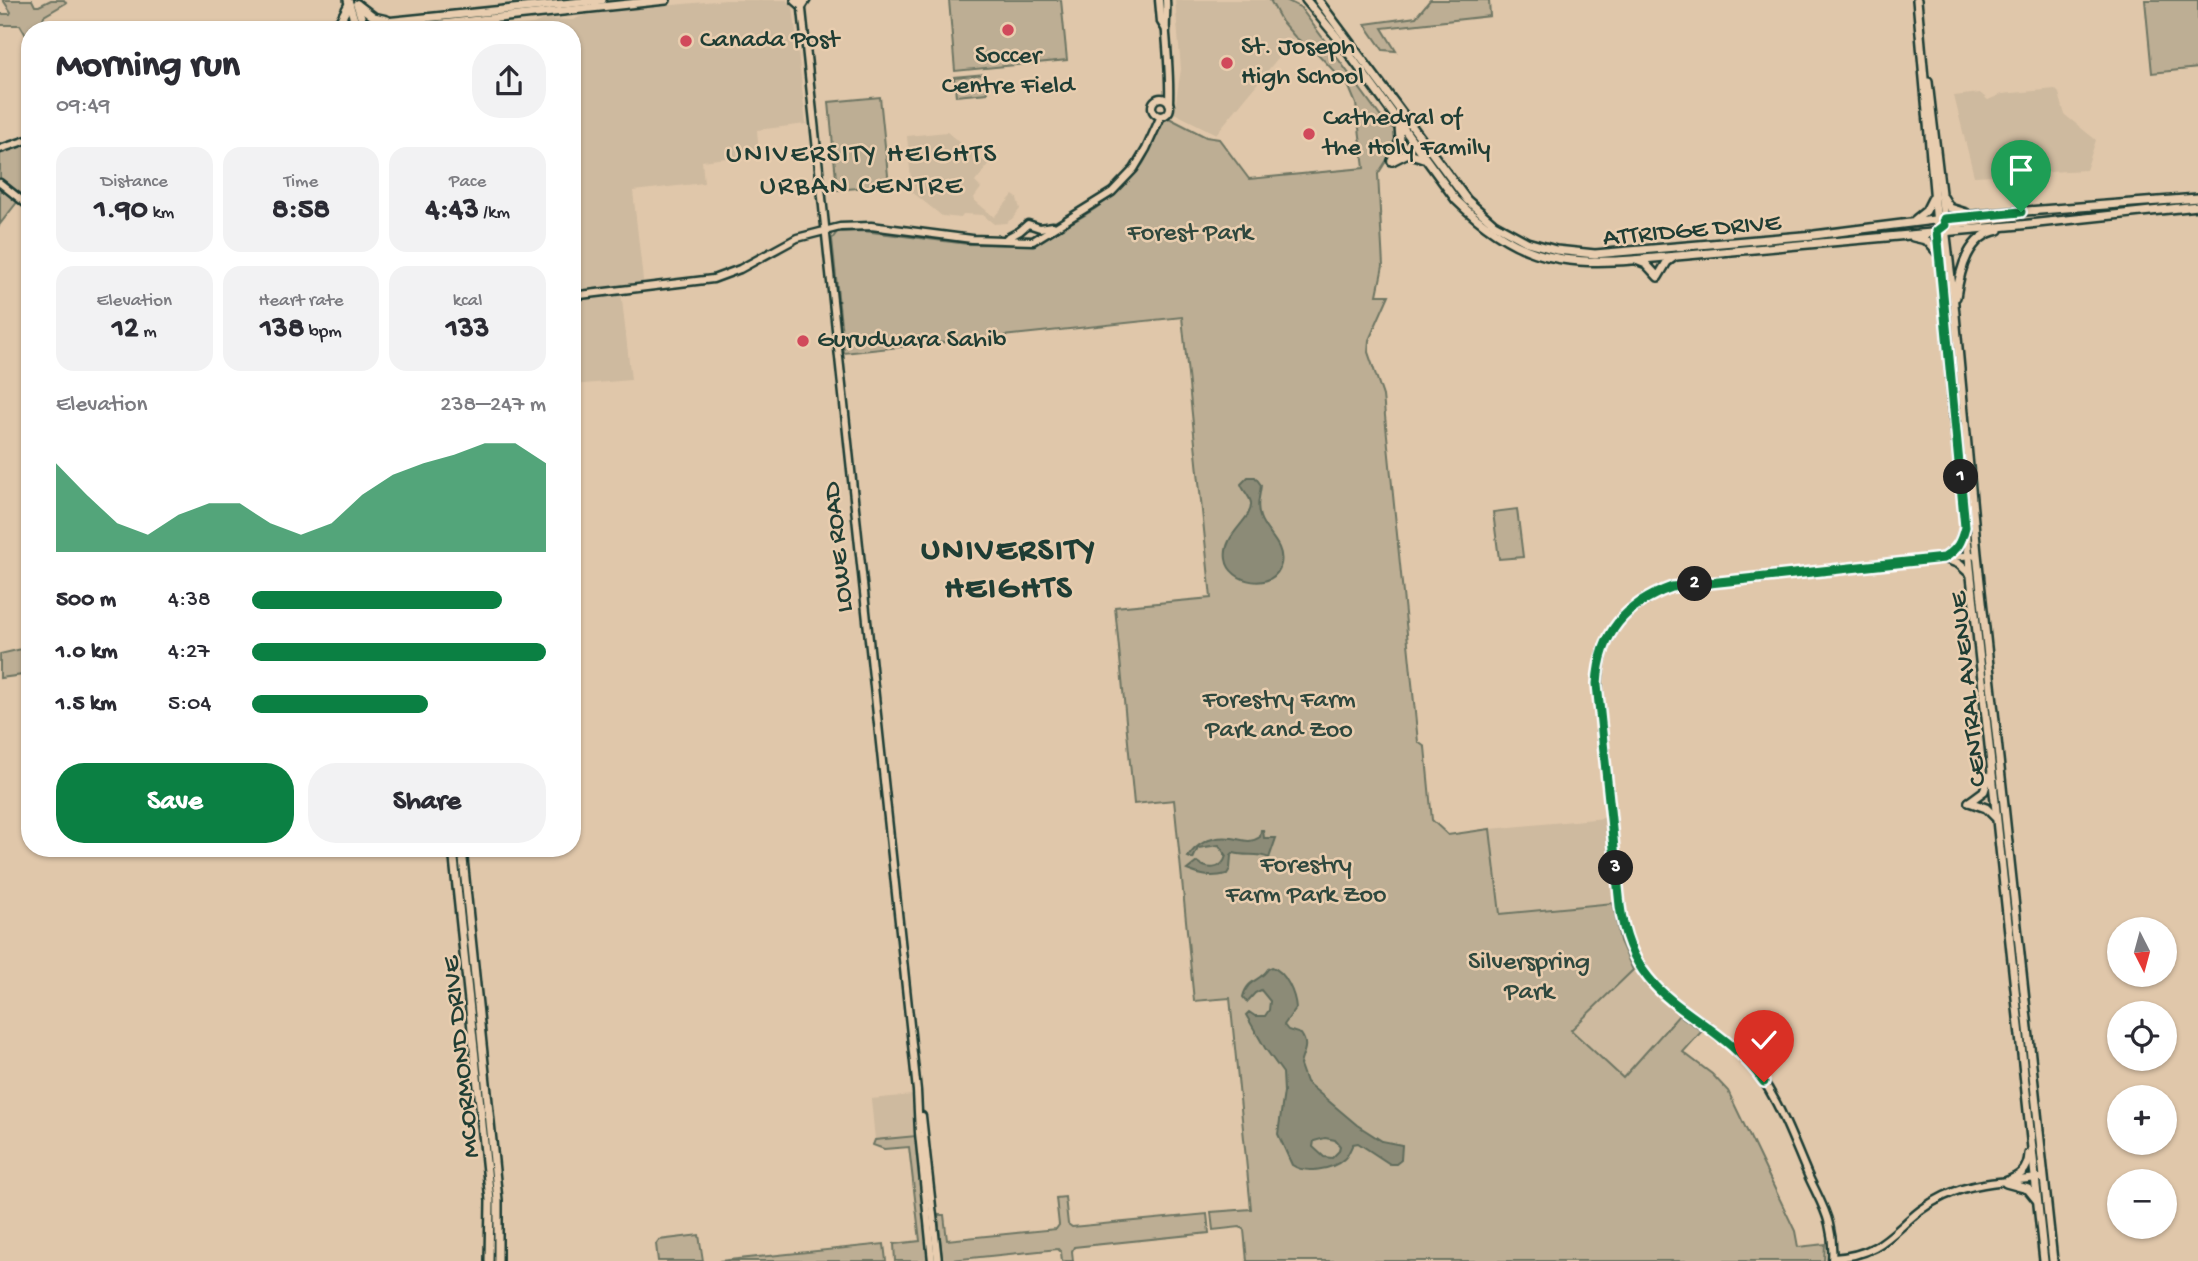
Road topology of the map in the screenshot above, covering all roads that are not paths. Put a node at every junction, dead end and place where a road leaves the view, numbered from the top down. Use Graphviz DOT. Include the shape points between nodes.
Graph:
graph roads {
  1 [pos="602,0"];
  2 [pos="666,0"];
  3 [pos="1159,0"];
  4 [pos="1166,0"];
  5 [pos="1306,0"];
  6 [pos="1318,0"];
  7 [pos="1917,0"];
  8 [pos="801,1"];
  9 [pos="352,2"];
  10 [pos="340,21"];
  11 [pos="358,21"];
  12 [pos="382,21"];
  13 [pos="440,21"];
  14 [pos="454,21"];
  15 [pos="1166,30"];
  16 [pos="1924,71"];
  17 [pos="1170,79"];
  18 [pos="1159,98"];
  19 [pos="1169,103"];
  20 [pos="1158,115"];
  21 [pos="1398,122"];
  22 [pos="21,142"];
  23 [pos="0,149"];
  24 [pos="1425,159"];
  25 [pos="0,183"];
  26 [pos="1942,194"];
  27 [pos="1933,195"];
  28 [pos="21,198"];
  29 [pos="2198,198"];
  30 [pos="2198,206"];
  31 [pos="2031,212"];
  32 [pos="1974,215"];
  33 [pos="1910,221"];
  34 [pos="1942,225"];
  35 [pos="2020,225"];
  36 [pos="1035,226"];
  37 [pos="1055,226"];
  38 [pos="824,230"];
  39 [pos="1020,231"];
  40 [pos="1900,234"];
  41 [pos="1038,236"];
  42 [pos="1004,239"];
  43 [pos="1023,240"];
  44 [pos="1676,256"];
  45 [pos="1940,259"];
  46 [pos="1632,260"];
  47 [pos="581,295"];
  48 [pos="1954,304"];
  49 [pos="1965,527"];
  50 [pos="1973,555"];
  51 [pos="1944,558"];
  52 [pos="1971,576"];
  53 [pos="1990,768"];
  54 [pos="1997,820"];
  55 [pos="454,857"];
  56 [pos="462,857"];
  57 [pos="917,1091"];
  58 [pos="2031,1140"];
  59 [pos="2039,1178"];
  60 [pos="2005,1182"];
  61 [pos="2038,1203"];
  62 [pos="1833,1260"];
  63 [pos="489,1261"];
  64 [pos="498,1261"];
  65 [pos="932,1261"];
  66 [pos="938,1261"];
  67 [pos="2044,1261"];
  68 [pos="2053,1261"];
  1 -- 13 [label="main road"];
  2 -- 14 [label="main road"];
  3 -- 15 [label="street"];
  4 -- 15 [label="street"];
  5 -- 21 [label="main road, ATTRIDGE DRIVE"];
  6 -- 33 [label="main road, ATTRIDGE DRIVE" via="1467,200 1494,224 1527,242 1595,254 1814,235"];
  7 -- 16 [label="main road, CENTRAL AVENUE"];
  8 -- 38 [label="street, LOWE ROAD"];
  9 -- 10 [label="main road"];
  9 -- 11 [label="main road"];
  9 -- 12 [label="main road"];
  15 -- 17 [label="street"];
  16 -- 26 [label="main road, CENTRAL AVENUE"];
  16 -- 27 [label="main road, CENTRAL AVENUE"];
  17 -- 18 [label="street"];
  17 -- 19 [label="street"];
  18 -- 19 [label="street"];
  18 -- 20 [label="street" via="1152,109"];
  19 -- 20 [label="street" via="1168,112"];
  20 -- 37 [label="street" via="1134,169 1112,191"];
  21 -- 24 [label="main road, ATTRIDGE DRIVE"];
  21 -- 24 [label="main road" via="1400,139 1392,161 1408,153"];
  22 -- 23 [label="street"];
  24 -- 46 [label="main road, ATTRIDGE DRIVE" via="1479,223 1521,248 1559,260"];
  25 -- 28 [label="street"];
  26 -- 32 [label="main road" via="1951,208"];
  26 -- 34 [label="main road, CENTRAL AVENUE"];
  27 -- 33 [label="main road" via="1926,211"];
  27 -- 34 [label="main road, CENTRAL AVENUE"];
  29 -- 31 [label="main road, ATTRIDGE DRIVE"];
  30 -- 35 [label="main road, ATTRIDGE DRIVE"];
  31 -- 32 [label="main road, ATTRIDGE DRIVE"];
  31 -- 34 [label="main road"];
  32 -- 34 [label="main road, ATTRIDGE DRIVE"];
  33 -- 34 [label="main road, ATTRIDGE DRIVE"];
  34 -- 35 [label="main road, ATTRIDGE DRIVE"];
  34 -- 40 [label="main road, ATTRIDGE DRIVE"];
  34 -- 45 [label="main road, CENTRAL AVENUE"];
  34 -- 48 [label="main road, CENTRAL AVENUE"];
  35 -- 48 [label="main road" via="1992,231 1975,241"];
  36 -- 37 [label="street"];
  36 -- 39 [label="street" via="1025,225"];
  36 -- 41 [label="street"];
  37 -- 41 [label="street"];
  38 -- 42 [label="street" via="872,226"];
  38 -- 47 [label="street" via="797,238 713,279"];
  38 -- 57 [label="street, LOWE ROAD"];
  39 -- 42 [label="street"];
  39 -- 43 [label="street"];
  40 -- 44 [label="main road, ATTRIDGE DRIVE"];
  40 -- 45 [label="main road" via="1926,240"];
  41 -- 43 [label="street" via="1030,242"];
  42 -- 43 [label="street"];
  44 -- 46 [label="main road, ATTRIDGE DRIVE"];
  44 -- 46 [label="main road" via="1658,277 1646,264"];
  45 -- 49 [label="main road, CENTRAL AVENUE"];
  48 -- 50 [label="main road, CENTRAL AVENUE"];
  49 -- 50 [label="main road, CENTRAL AVENUE"];
  49 -- 51 [label="main road" via="1958,548"];
  50 -- 51 [label="street"];
  50 -- 52 [label="main road, CENTRAL AVENUE"];
  50 -- 59 [label="main road, CENTRAL AVENUE"];
  51 -- 52 [label="main road"];
  51 -- 62 [label="street" via="1672,587 1640,601 1628,612 1608,637 1598,668 1620,906 1630,951 1663,995 1742,1055 1764,1082 1828,1221"];
  52 -- 53 [label="main road, CENTRAL AVENUE"];
  53 -- 54 [label="main road, CENTRAL AVENUE"];
  53 -- 54 [label="main road" via="1984,792 1969,802 1986,808"];
  54 -- 58 [label="main road, CENTRAL AVENUE"];
  55 -- 63 [label="main road, MCORMOND DRIVE" via="490,1200"];
  56 -- 64 [label="main road, MCORMOND DRIVE" via="498,1200"];
  57 -- 65 [label="street, LOWE ROAD"];
  57 -- 66 [label="street, LOWE ROAD"];
  58 -- 59 [label="main road, CENTRAL AVENUE"];
  58 -- 60 [label="main road" via="2027,1167"];
  59 -- 60 [label="street"];
  59 -- 61 [label="main road, CENTRAL AVENUE"];
  59 -- 68 [label="main road, CENTRAL AVENUE"];
  60 -- 61 [label="main road" via="2028,1189"];
  60 -- 62 [label="street" via="1944,1196 1914,1214 1872,1250"];
  61 -- 67 [label="main road, CENTRAL AVENUE"];
}
